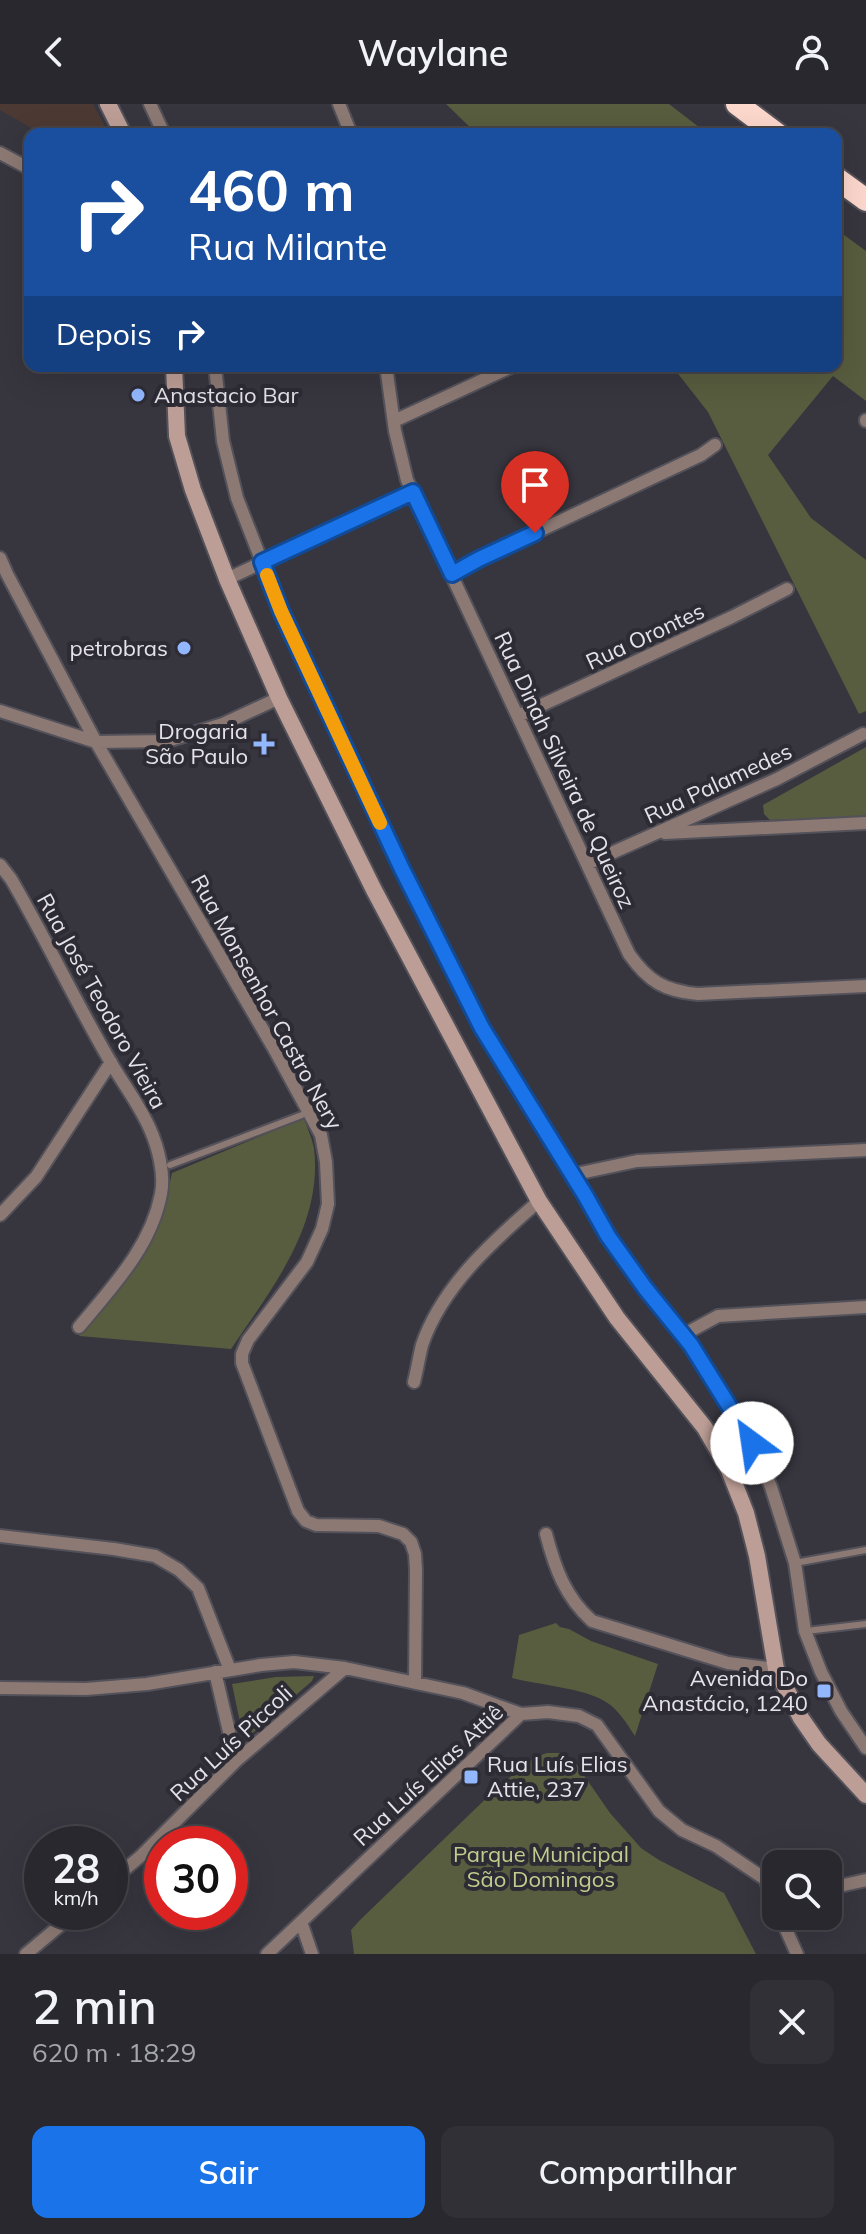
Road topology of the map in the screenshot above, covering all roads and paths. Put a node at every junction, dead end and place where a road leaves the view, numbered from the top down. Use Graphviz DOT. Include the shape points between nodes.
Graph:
graph roads {
  1 [pos="108,104"];
  2 [pos="150,104"];
  3 [pos="339,104"];
  4 [pos="737,104"];
  5 [pos="120,128"];
  6 [pos="161,128"];
  7 [pos="349,128"];
  8 [pos="769,128"];
  9 [pos="0,153"];
  10 [pos="24,166"];
  11 [pos="842,182"];
  12 [pos="866,200"];
  13 [pos="174,372"];
  14 [pos="216,372"];
  15 [pos="387,372"];
  16 [pos="500,372"];
  17 [pos="394,421"];
  18 [pos="715,445"];
  19 [pos="413,492"];
  20 [pos="0,558"];
  21 [pos="262,562"];
  22 [pos="452,574"];
  23 [pos="227,579"];
  24 [pos="787,589"];
  25 [pos="279,698"];
  26 [pos="0,711"];
  27 [pos="518,716"];
  28 [pos="863,734"];
  29 [pos="96,742"];
  30 [pos="866,823"];
  31 [pos="660,833"];
  32 [pos="587,864"];
  33 [pos="0,865"];
  34 [pos="866,986"];
  35 [pos="111,1062"];
  36 [pos="302,1115"];
  37 [pos="866,1150"];
  38 [pos="170,1165"];
  39 [pos="571,1175"];
  40 [pos="539,1201"];
  41 [pos="0,1215"];
  42 [pos="866,1307"];
  43 [pos="79,1327"];
  44 [pos="683,1335"];
  45 [pos="414,1382"];
  46 [pos="546,1534"];
  47 [pos="0,1536"];
  48 [pos="866,1550"];
  49 [pos="795,1563"];
  50 [pos="866,1624"];
  51 [pos="805,1631"];
  52 [pos="345,1668"];
  53 [pos="776,1669"];
  54 [pos="230,1670"];
  55 [pos="215,1672"];
  56 [pos="415,1683"];
  57 [pos="0,1688"];
  58 [pos="521,1714"];
  59 [pos="866,1748"];
  60 [pos="236,1761"];
  61 [pos="866,1795"];
  62 [pos="128,1867"];
  63 [pos="762,1874"];
  64 [pos="866,1880"];
  65 [pos="842,1885"];
  66 [pos="301,1922"];
  67 [pos="55,1930"];
  68 [pos="786,1930"];
  69 [pos="26,1954"];
  70 [pos="267,1954"];
  71 [pos="312,1954"];
  72 [pos="797,1954"];
  1 -- 5 [label="main road"];
  2 -- 6 [label="street"];
  3 -- 7 [label="street"];
  4 -- 8 [label="highway"];
  9 -- 10 [label="street"];
  11 -- 12 [label="highway"];
  13 -- 23 [label="main road" via="177,436"];
  14 -- 21 [label="street" via="223,441 237,498"];
  15 -- 17 [label="street, Rua Dinah Silveira de Queiroz"];
  16 -- 17 [label="street"];
  17 -- 19 [label="street, Rua Dinah Silveira de Queiroz"];
  18 -- 22 [label="street"];
  19 -- 21 [label="street"];
  19 -- 22 [label="street, Rua Dinah Silveira de Queiroz"];
  20 -- 29 [label="street, Rua Monsenhor Castro Nery"];
  21 -- 23 [label="street"];
  21 -- 39 [label="street" via="465,997"];
  22 -- 27 [label="street, Rua Dinah Silveira de Queiroz"];
  23 -- 25 [label="main road"];
  24 -- 27 [label="street, Rua Orontes"];
  25 -- 29 [label="street" via="223,724 167,741"];
  25 -- 40 [label="main road"];
  26 -- 29 [label="street"];
  27 -- 32 [label="street, Rua Dinah Silveira de Queiroz"];
  28 -- 31 [label="street, Rua Palamedes"];
  29 -- 56 [label="street, Rua Monsenhor Castro Nery" via="321,1135 328,1204 322,1229 307,1262 248,1340 242,1354 244,1371 306,1521 379,1526 411,1542 416,1570"];
  30 -- 31 [label="street"];
  31 -- 32 [label="street, Rua Palamedes"];
  32 -- 34 [label="street, Rua Dinah Silveira de Queiroz" via="629,954 643,974 666,987 698,994"];
  33 -- 35 [label="street, Rua José Teodoro Vieira"];
  35 -- 41 [label="street" via="36,1177"];
  35 -- 43 [label="street, Rua José Teodoro Vieira" via="151,1131 162,1192 139,1250"];
  36 -- 38 [label="lane"];
  37 -- 39 [label="street" via="637,1161"];
  39 -- 44 [label="street" via="608,1236"];
  40 -- 45 [label="street" via="494,1240 457,1283 423,1343"];
  40 -- 53 [label="main road" via="617,1318 705,1428 729,1470 757,1556"];
  42 -- 44 [label="street" via="718,1316"];
  44 -- 49 [label="street" via="752,1443"];
  46 -- 53 [label="street" via="567,1593 592,1621 728,1663"];
  47 -- 54 [label="street" via="155,1556 198,1588"];
  48 -- 49 [label="lane"];
  49 -- 51 [label="street"];
  50 -- 51 [label="lane"];
  51 -- 59 [label="street" via="841,1711"];
  52 -- 54 [label="street" via="294,1662"];
  52 -- 56 [label="street"];
  52 -- 60 [label="street, Rua Luís Piccoli"];
  53 -- 61 [label="main road" via="819,1744"];
  54 -- 55 [label="street"];
  55 -- 57 [label="street" via="86,1689"];
  55 -- 60 [label="street"];
  56 -- 58 [label="street"];
  58 -- 63 [label="street, Rua Luís Elias Attiê" via="579,1716 597,1725 659,1811 682,1830"];
  58 -- 66 [label="street, Rua Luís Elias Attiê"];
  60 -- 62 [label="street, Rua Luís Piccoli"];
  64 -- 65 [label="street"];
  66 -- 70 [label="street, Rua Luís Elias Attiê"];
  66 -- 71 [label="street"];
  67 -- 69 [label="street"];
  68 -- 72 [label="street"];
}
